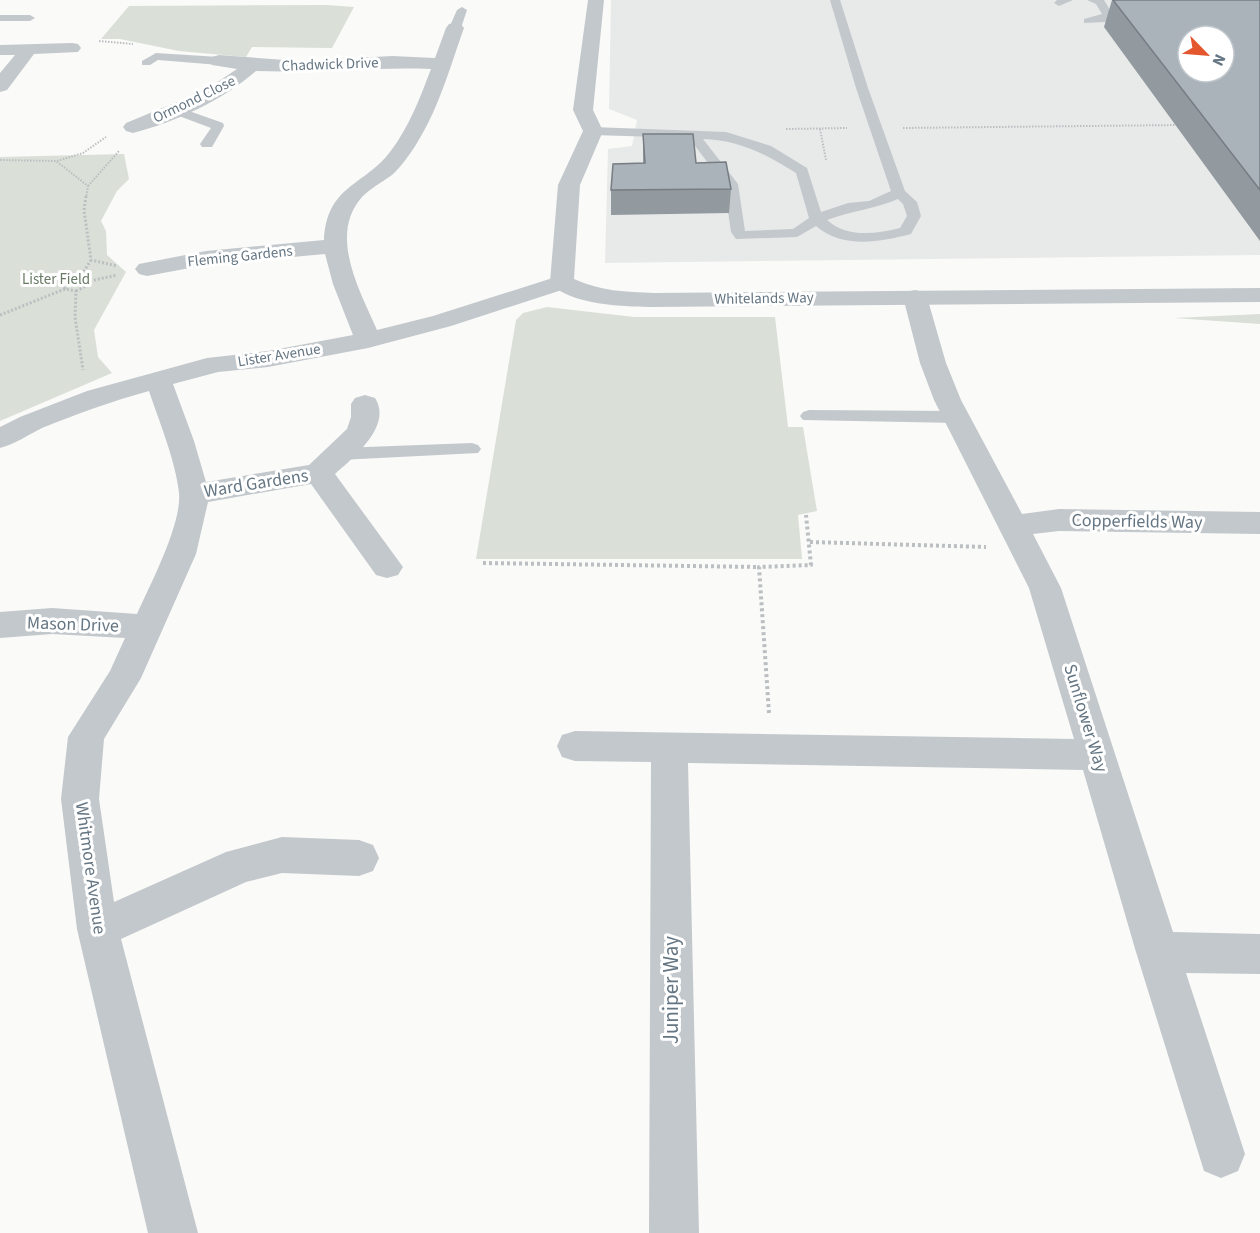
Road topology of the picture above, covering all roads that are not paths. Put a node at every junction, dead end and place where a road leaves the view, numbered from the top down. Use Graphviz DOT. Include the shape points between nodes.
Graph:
graph roads {
  1 [pos="596,0"];
  2 [pos="835,0"];
  3 [pos="1092,0"];
  4 [pos="30,18"];
  5 [pos="458,19"];
  6 [pos="2,20"];
  7 [pos="1088,21"];
  8 [pos="72,48"];
  9 [pos="0,50"];
  10 [pos="28,50"];
  11 [pos="151,60"];
  12 [pos="219,61"];
  13 [pos="441,64"];
  14 [pos="252,65"];
  15 [pos="0,86"];
  16 [pos="175,110"];
  17 [pos="133,127"];
  18 [pos="593,131"];
  19 [pos="693,135"];
  20 [pos="207,144"];
  21 [pos="898,193"];
  22 [pos="817,219"];
  23 [pos="334,246"];
  24 [pos="147,269"];
  25 [pos="562,282"];
  26 [pos="1260,295"];
  27 [pos="915,297"];
  28 [pos="368,340"];
  29 [pos="158,380"];
  30 [pos="365,404"];
  31 [pos="809,416"];
  32 [pos="957,417"];
  33 [pos="0,439"];
  34 [pos="472,449"];
  35 [pos="340,454"];
  36 [pos="318,473"];
  37 [pos="194,494"];
  38 [pos="1260,523"];
  39 [pos="1021,537"];
  40 [pos="387,567"];
  41 [pos="0,624"];
  42 [pos="145,627"];
  43 [pos="575,746"];
  44 [pos="669,748"];
  45 [pos="1098,754"];
  46 [pos="359,858"];
  47 [pos="98,930"];
  48 [pos="1157,952"];
  49 [pos="1260,954"];
  50 [pos="1221,1154"];
  51 [pos="173,1233"];
  52 [pos="674,1233"];
  1 -- 18 [label="street" via="583,110"];
  2 -- 21 [label="lane"];
  3 -- 7 [label="lane" via="1100,2 1108,15"];
  4 -- 6 [label="lane"];
  5 -- 13 [label="street"];
  8 -- 10 [label="street"];
  9 -- 10 [label="street"];
  10 -- 15 [label="street"];
  11 -- 12 [label="lane"];
  12 -- 14 [label="street, Chadwick Drive"];
  13 -- 14 [label="street, Chadwick Drive"];
  13 -- 23 [label="street" via="418,123 396,159 354,193 342,209 334,229"];
  14 -- 16 [label="street, Ormond Close" via="238,79"];
  16 -- 17 [label="street, Ormond Close"];
  16 -- 20 [label="lane" via="218,126"];
  18 -- 19 [label="lane"];
  18 -- 25 [label="street" via="570,185"];
  19 -- 22 [label="lane" via="726,136 766,149 802,171"];
  19 -- 22 [label="lane" via="731,184 740,235 798,233"];
  21 -- 22 [label="lane" via="872,206 848,207"];
  21 -- 22 [label="lane" via="910,202 914,216 906,231 882,237 838,236"];
  23 -- 24 [label="street, Fleming Gardens" via="206,258"];
  23 -- 28 [label="street"];
  25 -- 27 [label="street, Whitelands Way" via="584,294 617,299"];
  25 -- 28 [label="street, Lister Avenue"];
  26 -- 27 [label="street, Whitelands Way"];
  27 -- 32 [label="street, Sunflower Way" via="936,372"];
  28 -- 29 [label="street, Lister Avenue" via="268,359 216,364"];
  29 -- 33 [label="street, Lister Avenue" via="97,397"];
  29 -- 37 [label="street, Whitmore Avenue"];
  30 -- 35 [label="street, Ward Gardens" via="365,419"];
  31 -- 32 [label="lane"];
  32 -- 39 [label="street, Sunflower Way"];
  34 -- 35 [label="lane"];
  35 -- 36 [label="street, Ward Gardens"];
  36 -- 37 [label="street, Ward Gardens"];
  36 -- 40 [label="street, Ward Gardens"];
  37 -- 42 [label="street, Whitmore Avenue" via="180,554"];
  38 -- 39 [label="street, Copperfields Way" via="1070,520"];
  39 -- 45 [label="street, Sunflower Way" via="1046,588"];
  41 -- 42 [label="street, Mason Drive" via="52,621"];
  42 -- 47 [label="street, Whitmore Avenue" via="124,678 86,737 80,799"];
  43 -- 44 [label="street"];
  44 -- 45 [label="street"];
  44 -- 52 [label="street, Juniper Way"];
  45 -- 48 [label="street, Sunflower Way"];
  46 -- 47 [label="street" via="282,855 240,864"];
  47 -- 51 [label="street, Whitmore Avenue"];
  48 -- 49 [label="street"];
  48 -- 50 [label="street, Sunflower Way"];
}
